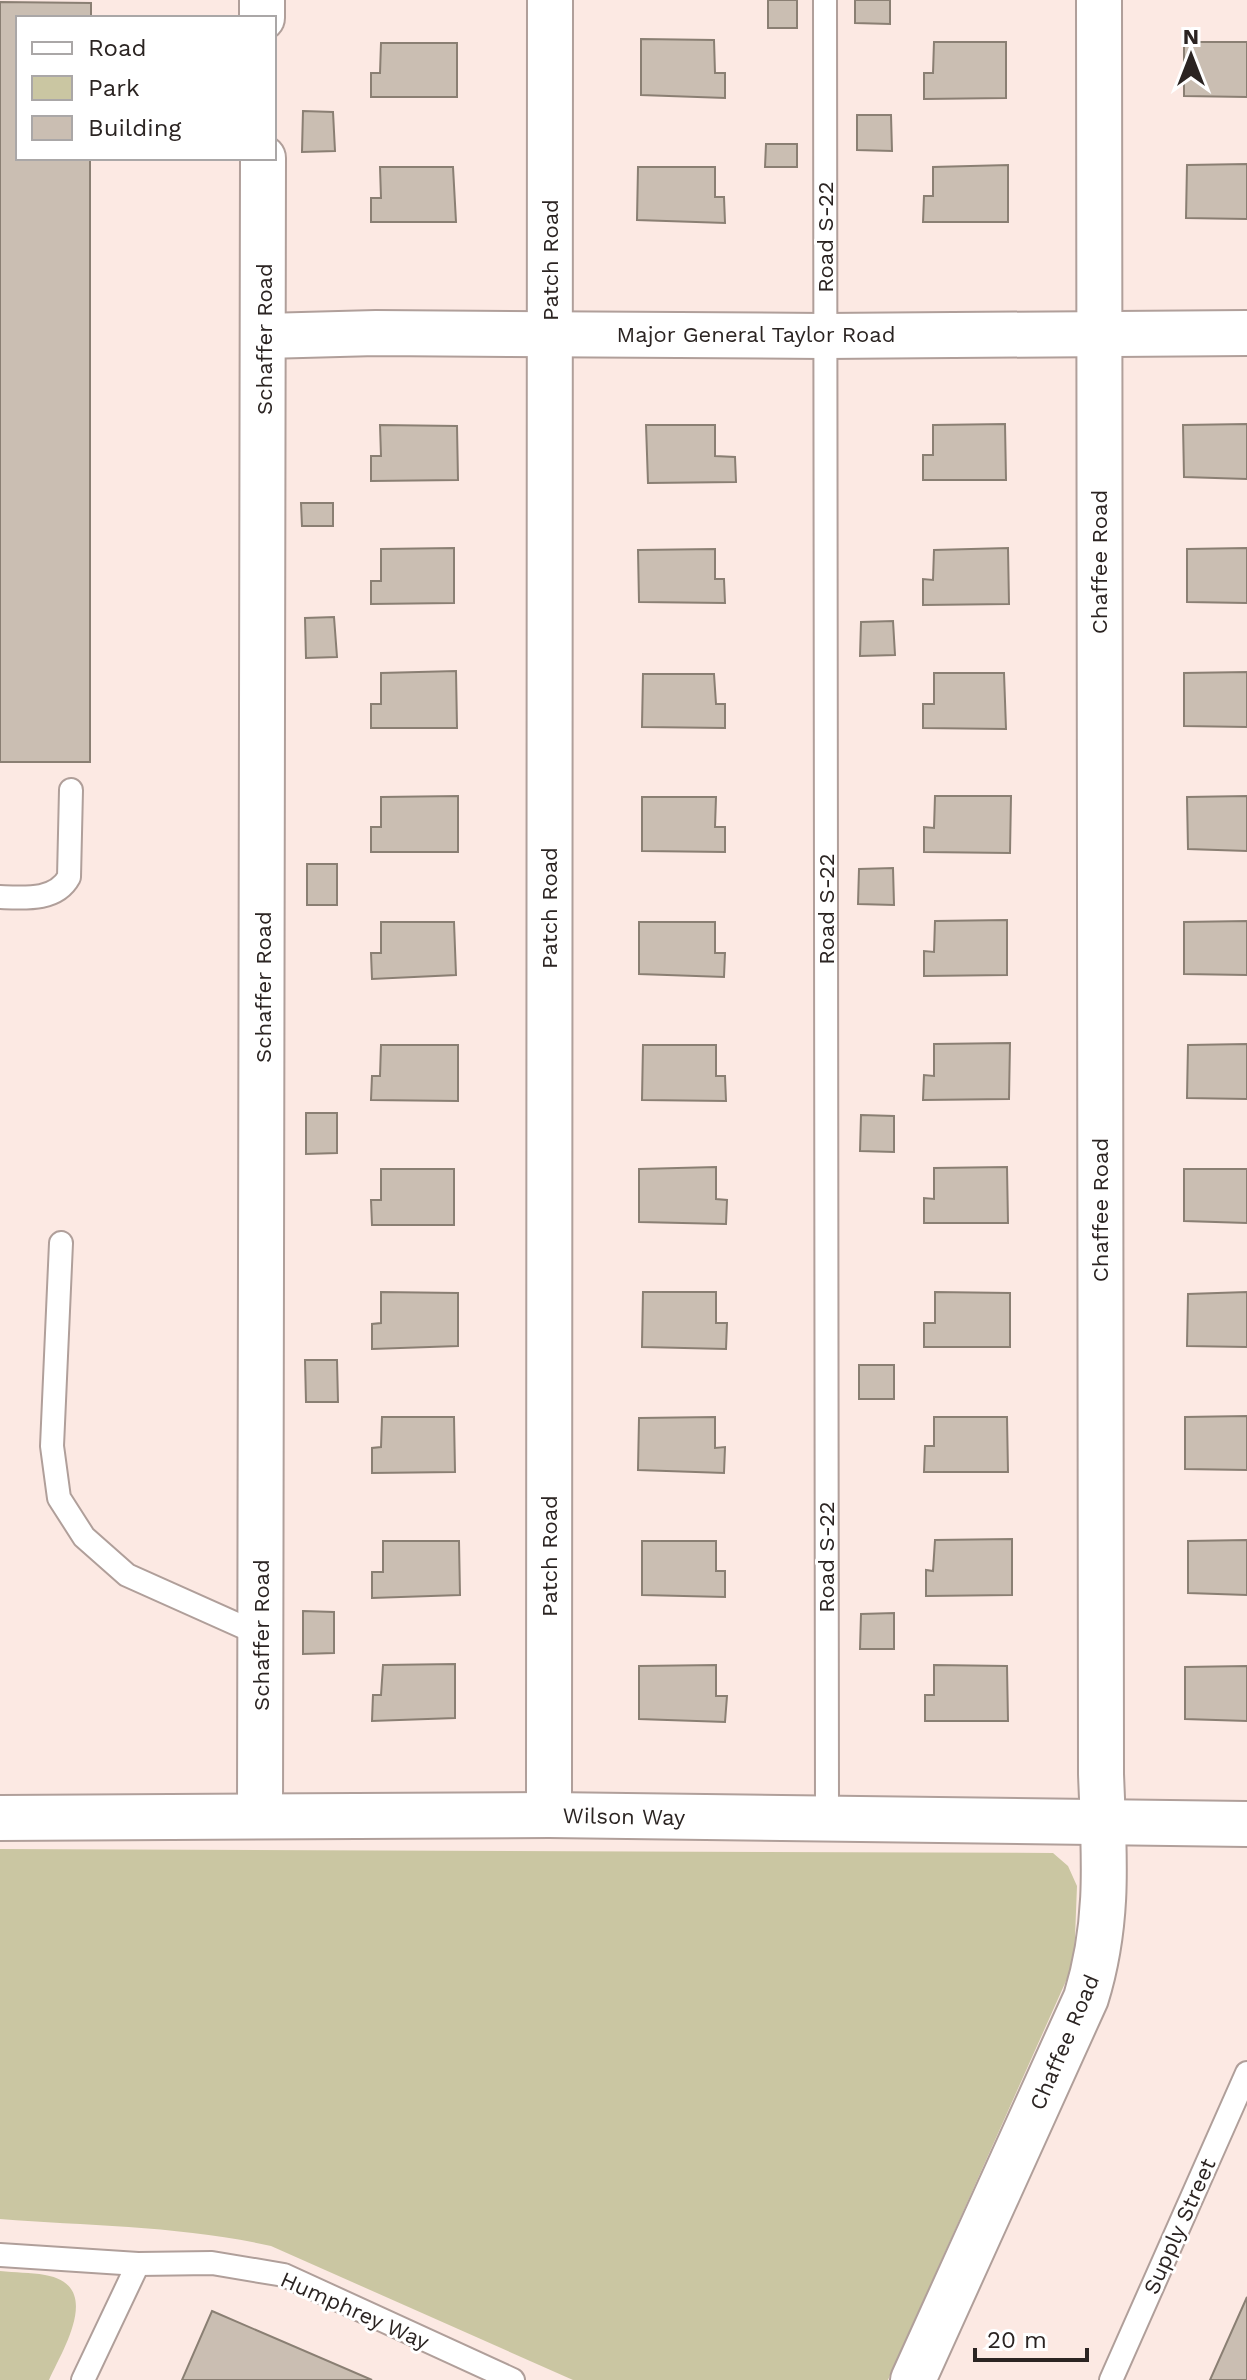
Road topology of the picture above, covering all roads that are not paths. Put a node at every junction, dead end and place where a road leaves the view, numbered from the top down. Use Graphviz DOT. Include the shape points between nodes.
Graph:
graph roads {
  1 [pos="550,0"];
  2 [pos="825,0"];
  3 [pos="1099,0"];
  4 [pos="263,160"];
  5 [pos="1099,332"];
  6 [pos="550,333"];
  7 [pos="1247,333"];
  8 [pos="265,336"];
  9 [pos="824,336"];
  10 [pos="71,790"];
  11 [pos="0,897"];
  12 [pos="61,1243"];
  13 [pos="261,1635"];
  14 [pos="549,1815"];
  15 [pos="260,1816"];
  16 [pos="0,1818"];
  17 [pos="827,1818"];
  18 [pos="1103,1823"];
  19 [pos="1247,1824"];
  20 [pos="1247,2073"];
  21 [pos="0,2255"];
  22 [pos="138,2264"];
  23 [pos="83,2380"];
  24 [pos="513,2380"];
  25 [pos="913,2380"];
  26 [pos="1111,2380"];
  1 -- 6 [label="street, Patch Road"];
  2 -- 9 [label="lane, Road S-22"];
  3 -- 5 [label="street, Chaffee Road"];
  4 -- 8 [label="street, Schaffer Road"];
  5 -- 7 [label="street, Major General Taylor Road"];
  5 -- 9 [label="street, Major General Taylor Road"];
  5 -- 18 [label="street, Chaffee Road"];
  6 -- 8 [label="street, Major General Taylor Road"];
  6 -- 9 [label="street, Major General Taylor Road"];
  6 -- 14 [label="street, Patch Road"];
  8 -- 13 [label="street, Schaffer Road"];
  9 -- 17 [label="lane, Road S-22"];
  10 -- 11 [label="lane" via="69,877 63,888 49,895"];
  12 -- 13 [label="lane" via="52,1446 59,1498 84,1537 127,1575"];
  13 -- 15 [label="street, Schaffer Road"];
  14 -- 15 [label="street, Wilson Way"];
  14 -- 17 [label="street, Wilson Way"];
  15 -- 16 [label="street, Wilson Way"];
  17 -- 18 [label="street, Wilson Way"];
  18 -- 19 [label="street, Wilson Way"];
  18 -- 25 [label="street, Chaffee Road" via="1103,1921 1086,1998"];
  20 -- 26 [label="lane, Supply Street"];
  21 -- 22 [label="lane, Humphrey Way"];
  22 -- 23 [label="lane"];
  22 -- 24 [label="lane, Humphrey Way" via="212,2263 284,2275"];
}
